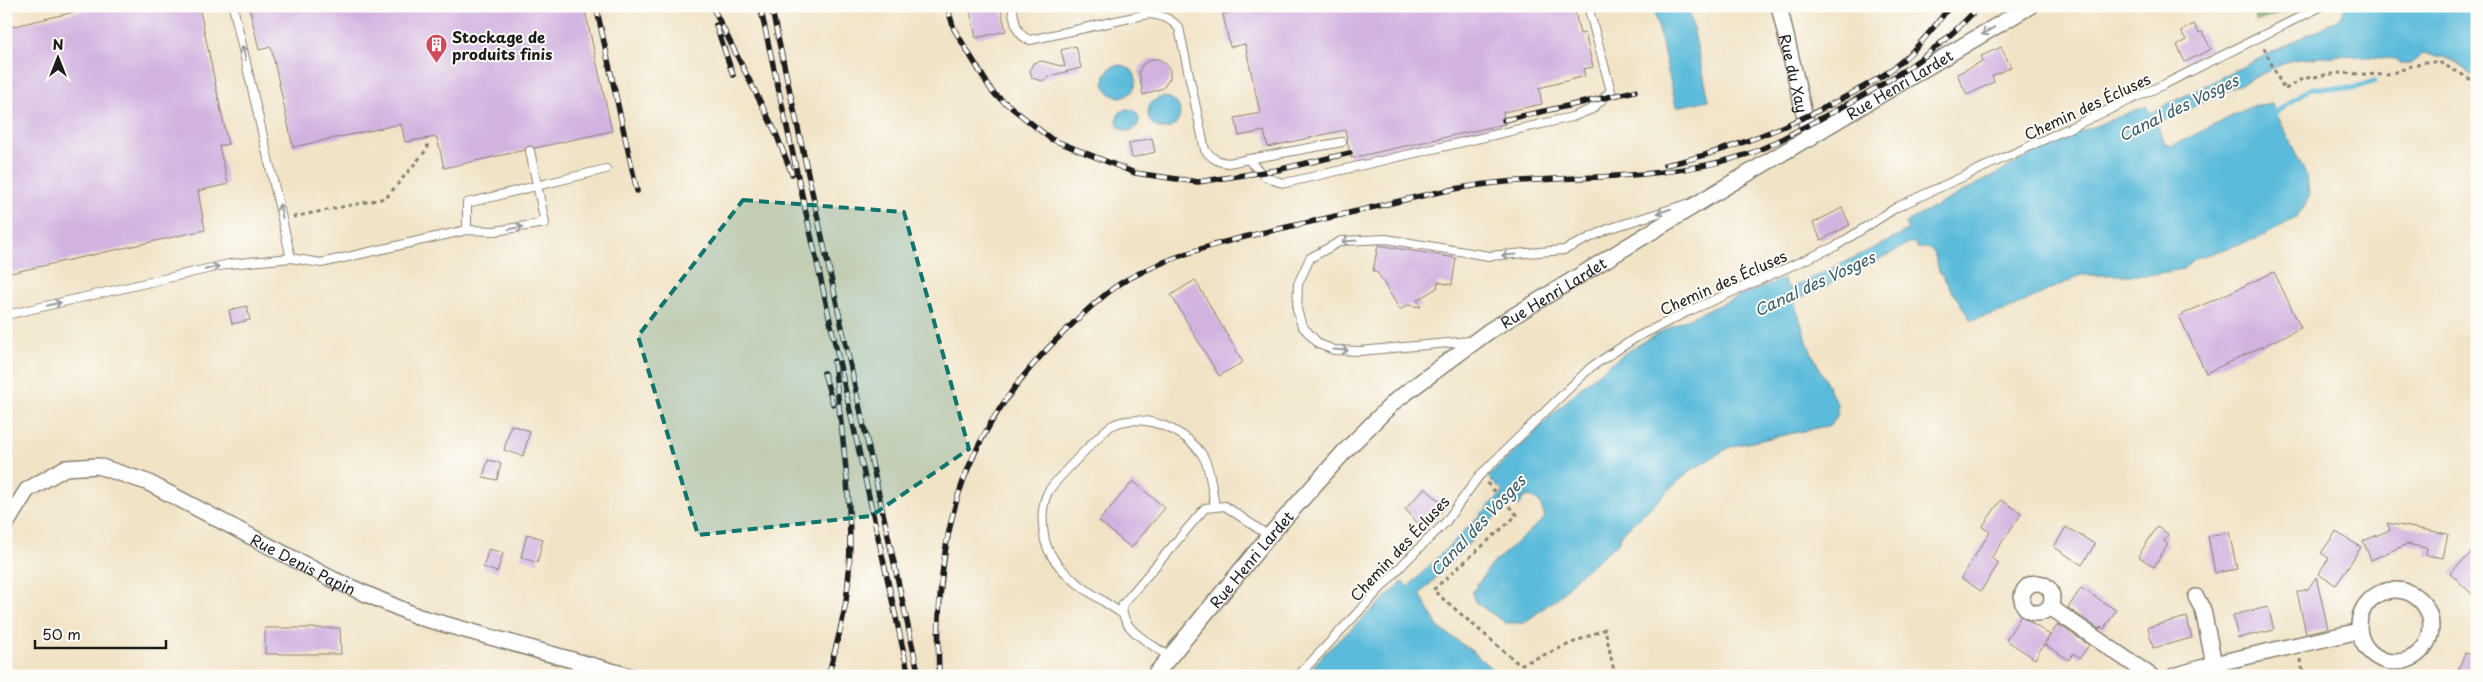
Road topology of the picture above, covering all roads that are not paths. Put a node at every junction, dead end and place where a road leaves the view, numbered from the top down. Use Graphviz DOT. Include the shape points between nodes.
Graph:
graph roads {
  1 [pos="233,6"];
  2 [pos="1012,6"];
  3 [pos="1588,6"];
  4 [pos="1779,6"];
  5 [pos="2030,6"];
  6 [pos="2322,6"];
  7 [pos="1810,139"];
  8 [pos="1342,142"];
  9 [pos="530,151"];
  10 [pos="1248,159"];
  11 [pos="606,169"];
  12 [pos="537,186"];
  13 [pos="1710,196"];
  14 [pos="467,230"];
  15 [pos="291,258"];
  16 [pos="6,315"];
  17 [pos="1476,341"];
  18 [pos="1216,506"];
  19 [pos="6,524"];
  20 [pos="1269,536"];
  21 [pos="2196,597"];
  22 [pos="2050,607"];
  23 [pos="1121,613"];
  24 [pos="2360,632"];
  25 [pos="1170,658"];
  26 [pos="2214,664"];
  27 [pos="629,676"];
  28 [pos="1154,676"];
  29 [pos="1298,676"];
  30 [pos="2151,676"];
  31 [pos="2174,676"];
  15 -- 1 [label="lane, one-way"];
  2 -- 10 [label="lane" via="1017,30 1030,40 1148,14 1172,20 1179,28 1205,150 1220,162"];
  3 -- 10 [label="lane" via="1610,91 1592,109 1572,117 1285,183 1274,182"];
  4 -- 7 [label="street, Rue du Xay"];
  5 -- 7 [label="street, Rue Henri Lardet, one-way"];
  6 -- 29 [label="lane, Chemin des Écluses" via="2165,84 1897,207 1836,246 1689,311 1621,347 1591,367 1479,476 1445,523"];
  7 -- 13 [label="street, Rue Henri Lardet"];
  8 -- 10 [label="lane"];
  9 -- 12 [label="lane"];
  11 -- 12 [label="lane"];
  12 -- 14 [label="lane" via="467,203"];
  14 -- 12 [label="lane, one-way" via="495,232 545,223"];
  13 -- 17 [label="street, Rue Henri Lardet"];
  13 -- 17 [label="lane, one-way" via="1608,230 1564,250 1489,256 1386,238 1341,241 1310,258 1298,284 1297,310 1302,326 1319,344 1334,350 1360,351"];
  14 -- 15 [label="lane" via="321,263"];
  16 -- 15 [label="lane, one-way" via="229,264"];
  17 -- 20 [label="street, Rue Henri Lardet" via="1394,401"];
  18 -- 20 [label="lane" via="1225,506"];
  18 -- 23 [label="lane" via="1205,508 1123,604"];
  18 -- 23 [label="lane" via="1205,460 1197,447 1182,434 1149,422 1128,421 1110,426 1048,492 1042,511 1046,542 1063,572"];
  19 -- 27 [label="street, Rue Denis Papin" via="27,490 65,468 98,466 147,482 332,579 419,617"];
  20 -- 25 [label="street, Rue Henri Lardet"];
  21 -- 26 [label="street" via="2203,610"];
  22 -- 30 [label="street"];
  23 -- 25 [label="lane" via="1125,622"];
  24 -- 24 [label="street" via="2370,652 2390,662 2401,662 2421,651 2428,642 2431,620 2427,608 2408,592 2384,592 2364,608"];
  24 -- 26 [label="street"];
  25 -- 28 [label="street, Rue Henri Lardet"];
  26 -- 31 [label="street"];
}
